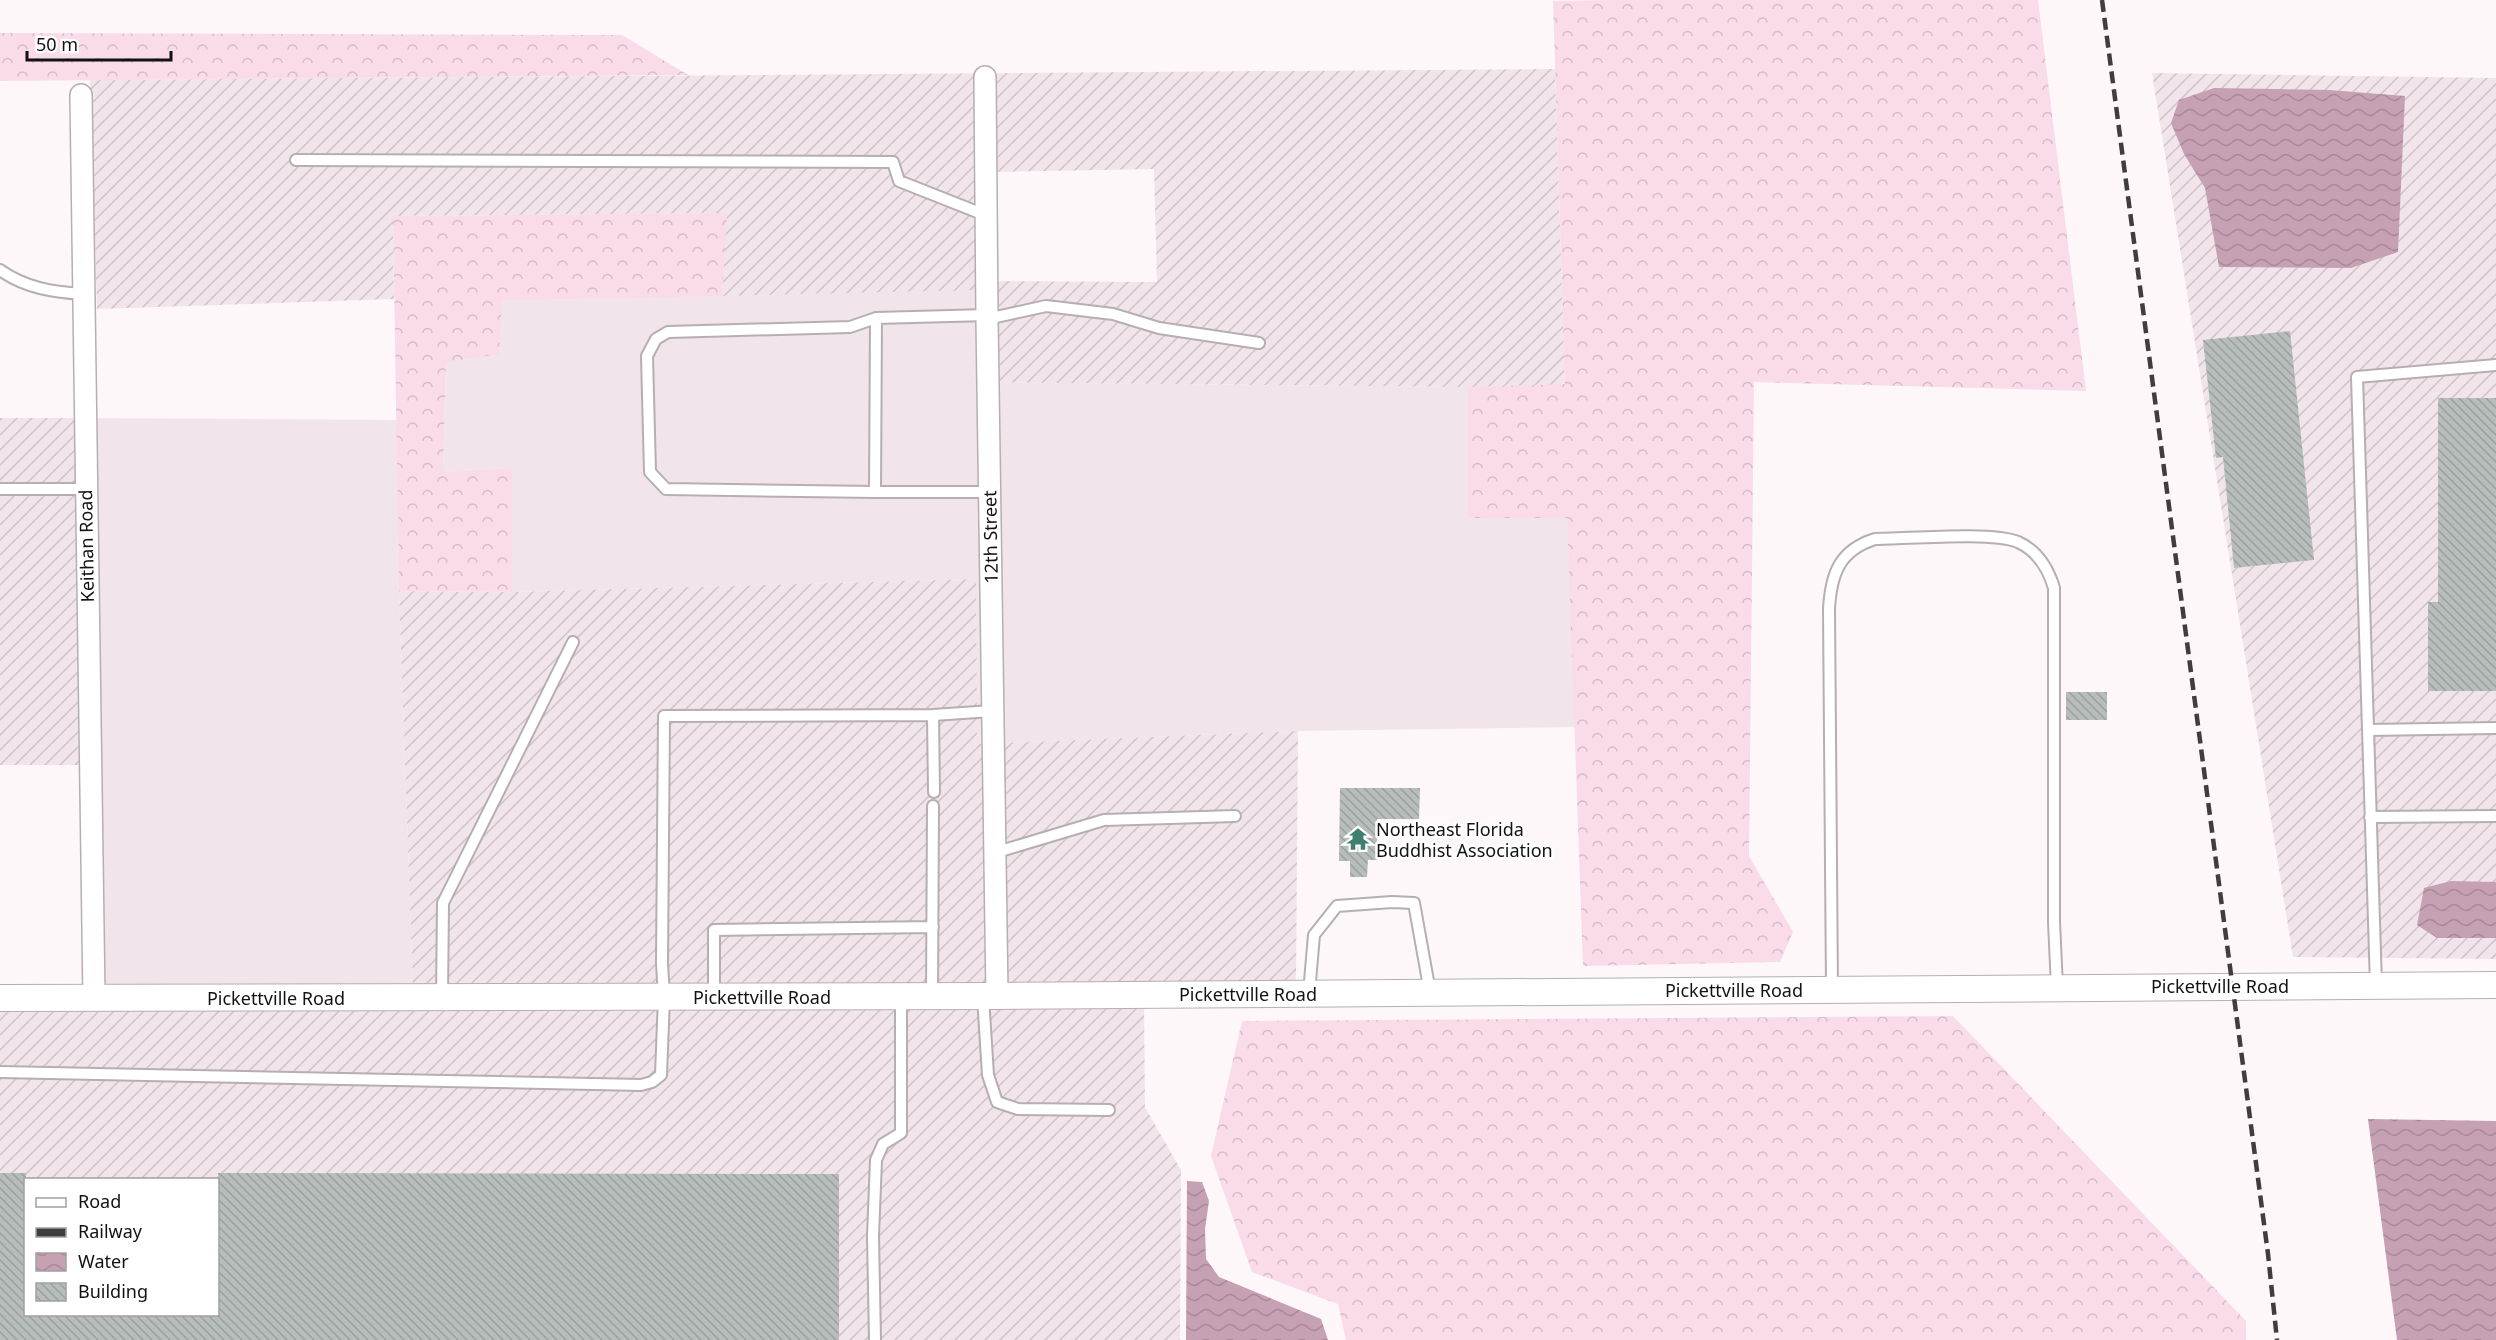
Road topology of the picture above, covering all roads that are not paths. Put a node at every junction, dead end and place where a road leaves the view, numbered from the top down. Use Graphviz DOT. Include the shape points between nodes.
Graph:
graph roads {
  1 [pos="985,77"];
  2 [pos="81,95"];
  3 [pos="296,160"];
  4 [pos="985,215"];
  5 [pos="0,270"];
  6 [pos="83,294"];
  7 [pos="987,317"];
  8 [pos="876,318"];
  9 [pos="1259,343"];
  10 [pos="2496,365"];
  11 [pos="0,489"];
  12 [pos="85,489"];
  13 [pos="875,492"];
  14 [pos="989,492"];
  15 [pos="573,642"];
  16 [pos="992,711"];
  17 [pos="933,715"];
  18 [pos="2496,728"];
  19 [pos="2368,730"];
  20 [pos="934,792"];
  21 [pos="933,806"];
  22 [pos="1235,816"];
  23 [pos="2496,816"];
  24 [pos="2370,817"];
  25 [pos="994,853"];
  26 [pos="933,927"];
  27 [pos="2376,985"];
  28 [pos="2496,985"];
  29 [pos="2056,988"];
  30 [pos="1832,989"];
  31 [pos="1430,993"];
  32 [pos="1309,994"];
  33 [pos="932,996"];
  34 [pos="990,996"];
  35 [pos="442,997"];
  36 [pos="664,997"];
  37 [pos="714,997"];
  38 [pos="901,997"];
  39 [pos="0,998"];
  40 [pos="94,998"];
  41 [pos="0,1072"];
  42 [pos="1109,1110"];
  43 [pos="875,1340"];
  1 -- 4 [label="street, 12th Street"];
  2 -- 6 [label="street, Keithan Road"];
  3 -- 4 [label="lane" via="893,162 899,181"];
  4 -- 7 [label="street, 12th Street"];
  5 -- 6 [label="lane" via="36,288"];
  6 -- 12 [label="street, Keithan Road"];
  7 -- 8 [label="lane"];
  7 -- 9 [label="lane" via="1046,306 1113,314 1159,328"];
  7 -- 14 [label="street, 12th Street"];
  8 -- 13 [label="lane"];
  8 -- 13 [label="lane" via="850,327 668,332 656,339 647,356 650,471 666,489"];
  10 -- 19 [label="lane" via="2356,377"];
  11 -- 12 [label="lane"];
  12 -- 40 [label="street, Keithan Road"];
  13 -- 14 [label="lane"];
  14 -- 16 [label="street, 12th Street"];
  15 -- 35 [label="lane" via="443,903"];
  16 -- 17 [label="lane"];
  16 -- 25 [label="street, 12th Street"];
  17 -- 20 [label="lane"];
  17 -- 36 [label="lane" via="664,716"];
  18 -- 19 [label="lane"];
  19 -- 24 [label="lane"];
  21 -- 26 [label="lane"];
  22 -- 25 [label="lane" via="1104,820"];
  23 -- 24 [label="lane"];
  24 -- 27 [label="lane"];
  25 -- 34 [label="street, 12th Street"];
  26 -- 33 [label="lane"];
  26 -- 37 [label="lane" via="714,930"];
  27 -- 28 [label="street, Pickettville Road"];
  27 -- 29 [label="street, Pickettville Road"];
  29 -- 30 [label="street, Pickettville Road"];
  29 -- 30 [label="lane" via="2054,588 2048,568 2035,554 2018,542 1990,537 1875,539 1859,544 1845,555 1835,573 1829,609"];
  30 -- 31 [label="street, Pickettville Road"];
  31 -- 32 [label="street, Pickettville Road"];
  31 -- 32 [label="lane" via="1414,903 1392,902 1337,906 1314,935"];
  32 -- 34 [label="street, Pickettville Road"];
  33 -- 34 [label="street, Pickettville Road"];
  33 -- 38 [label="street, Pickettville Road"];
  34 -- 42 [label="lane" via="988,1075 997,1102 1018,1109"];
  35 -- 36 [label="street, Pickettville Road"];
  35 -- 40 [label="street, Pickettville Road"];
  36 -- 37 [label="street, Pickettville Road"];
  36 -- 41 [label="lane" via="661,1075 641,1085"];
  37 -- 38 [label="street, Pickettville Road"];
  38 -- 43 [label="lane" via="901,1133 883,1144 876,1160"];
  39 -- 40 [label="street, Pickettville Road"];
}
